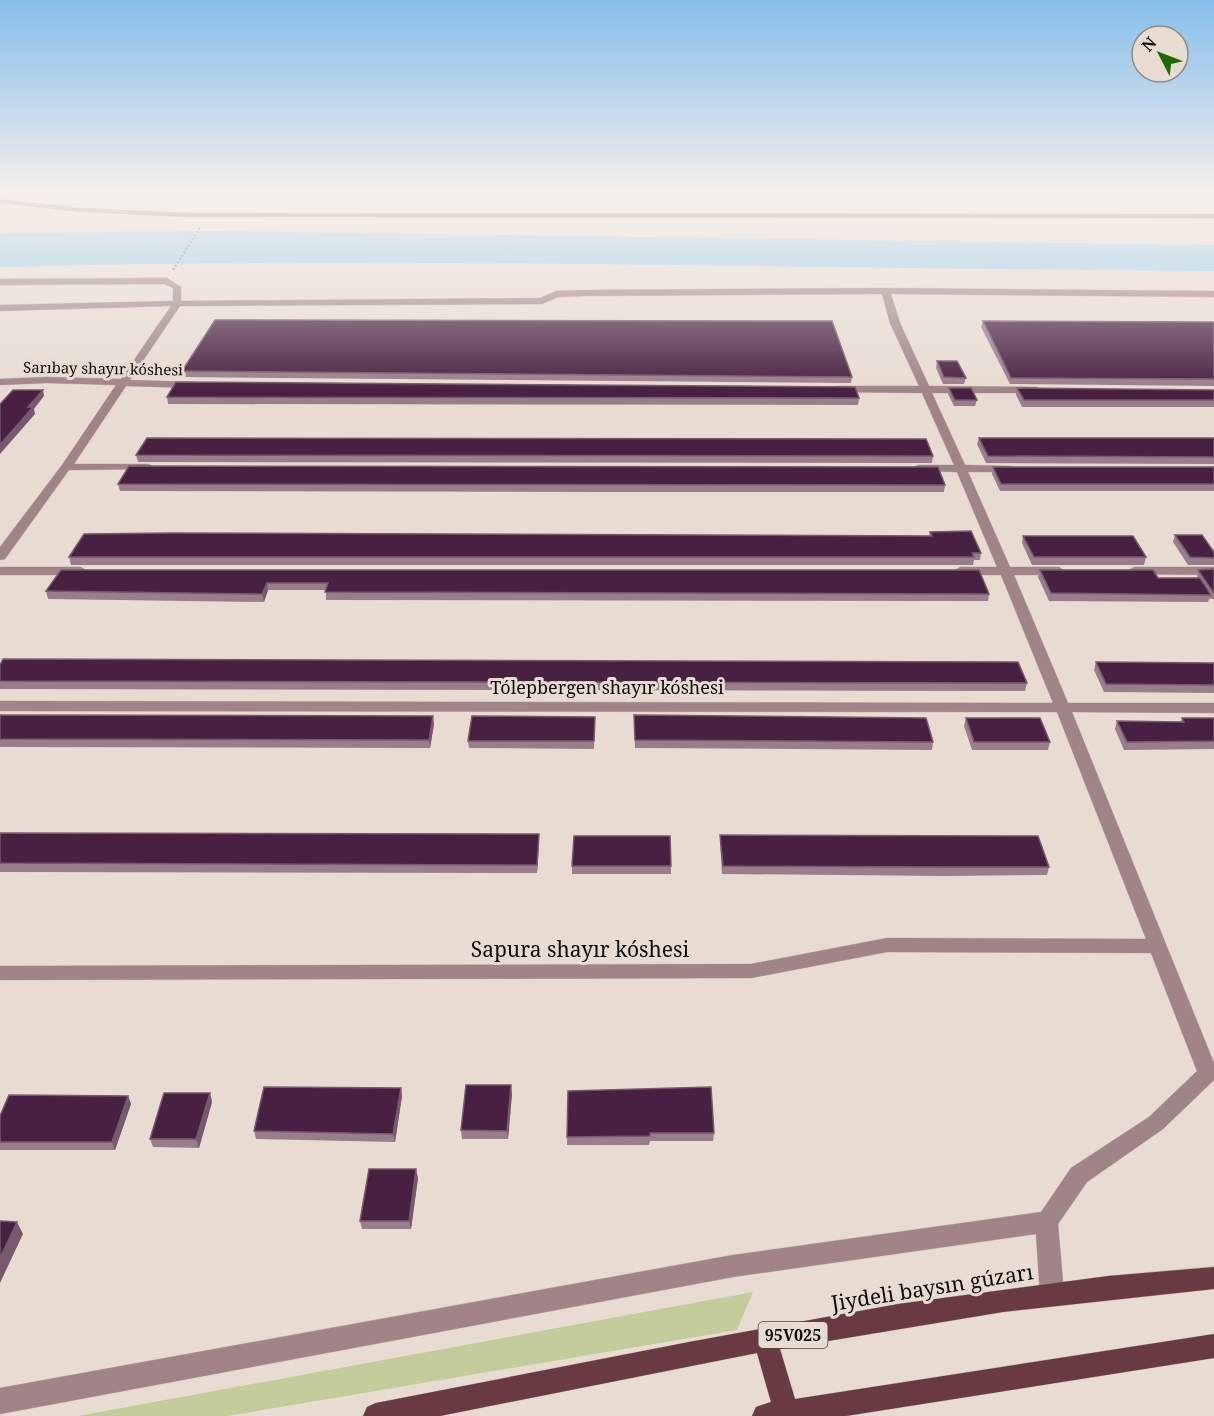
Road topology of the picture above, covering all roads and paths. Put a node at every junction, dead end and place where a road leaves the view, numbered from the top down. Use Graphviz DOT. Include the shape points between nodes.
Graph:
graph roads {
  1 [pos="180,259"];
  2 [pos="170,276"];
  3 [pos="0,282"];
  4 [pos="886,291"];
  5 [pos="1214,294"];
  6 [pos="177,304"];
  7 [pos="0,308"];
  8 [pos="0,382"];
  9 [pos="124,383"];
  10 [pos="210,385"];
  11 [pos="818,389"];
  12 [pos="926,390"];
  13 [pos="1053,390"];
  14 [pos="66,467"];
  15 [pos="161,467"];
  16 [pos="900,468"];
  17 [pos="959,468"];
  18 [pos="1029,469"];
  19 [pos="0,556"];
  20 [pos="0,571"];
  21 [pos="96,571"];
  22 [pos="947,571"];
  23 [pos="1007,571"];
  24 [pos="1076,571"];
  25 [pos="1122,571"];
  26 [pos="1214,571"];
  27 [pos="0,706"];
  28 [pos="1063,707"];
  29 [pos="1214,708"];
  30 [pos="1158,946"];
  31 [pos="0,973"];
  32 [pos="1047,1222"];
  33 [pos="1214,1278"];
  34 [pos="1052,1294"];
  35 [pos="765,1341"];
  36 [pos="1214,1346"];
  37 [pos="0,1401"];
  38 [pos="776,1414"];
  39 [pos="376,1416"];
  1 -- 2 [label="path"];
  3 -- 6 [label="street" via="166,281 177,287"];
  4 -- 5 [label="street"];
  4 -- 6 [label="street" via="585,293 556,294 543,301"];
  4 -- 12 [label="street" via="894,323"];
  6 -- 7 [label="street"];
  6 -- 9 [label="street"];
  8 -- 9 [label="street, Sarıbay shayır kóshesi"];
  9 -- 10 [label="street, Sarıbay shayır kóshesi"];
  9 -- 14 [label="street"];
  11 -- 12 [label="street"];
  12 -- 13 [label="street"];
  12 -- 17 [label="street"];
  14 -- 15 [label="street"];
  14 -- 19 [label="street"];
  16 -- 17 [label="street"];
  17 -- 18 [label="street"];
  17 -- 23 [label="street"];
  20 -- 21 [label="street"];
  22 -- 23 [label="street"];
  23 -- 24 [label="street"];
  23 -- 28 [label="street"];
  25 -- 26 [label="street"];
  27 -- 28 [label="street, Tólepbergen shayır kóshesi"];
  28 -- 29 [label="street, Tólepbergen shayır kóshesi"];
  28 -- 30 [label="street"];
  30 -- 31 [label="street, Sapura shayır kóshesi" via="887,945 751,971"];
  30 -- 32 [label="street" via="1208,1073 1156,1123 1079,1175"];
  32 -- 34 [label="street"];
  32 -- 37 [label="street" via="733,1266"];
  33 -- 34 [label="main road, Jiydeli baysın gúzarı / 95V025"];
  34 -- 35 [label="main road, Jiydeli baysın gúzarı / 95V025"];
  35 -- 38 [label="main road"];
  35 -- 39 [label="main road, Jiydeli baysın gúzarı / 95V025"];
  36 -- 38 [label="main road"];
}
